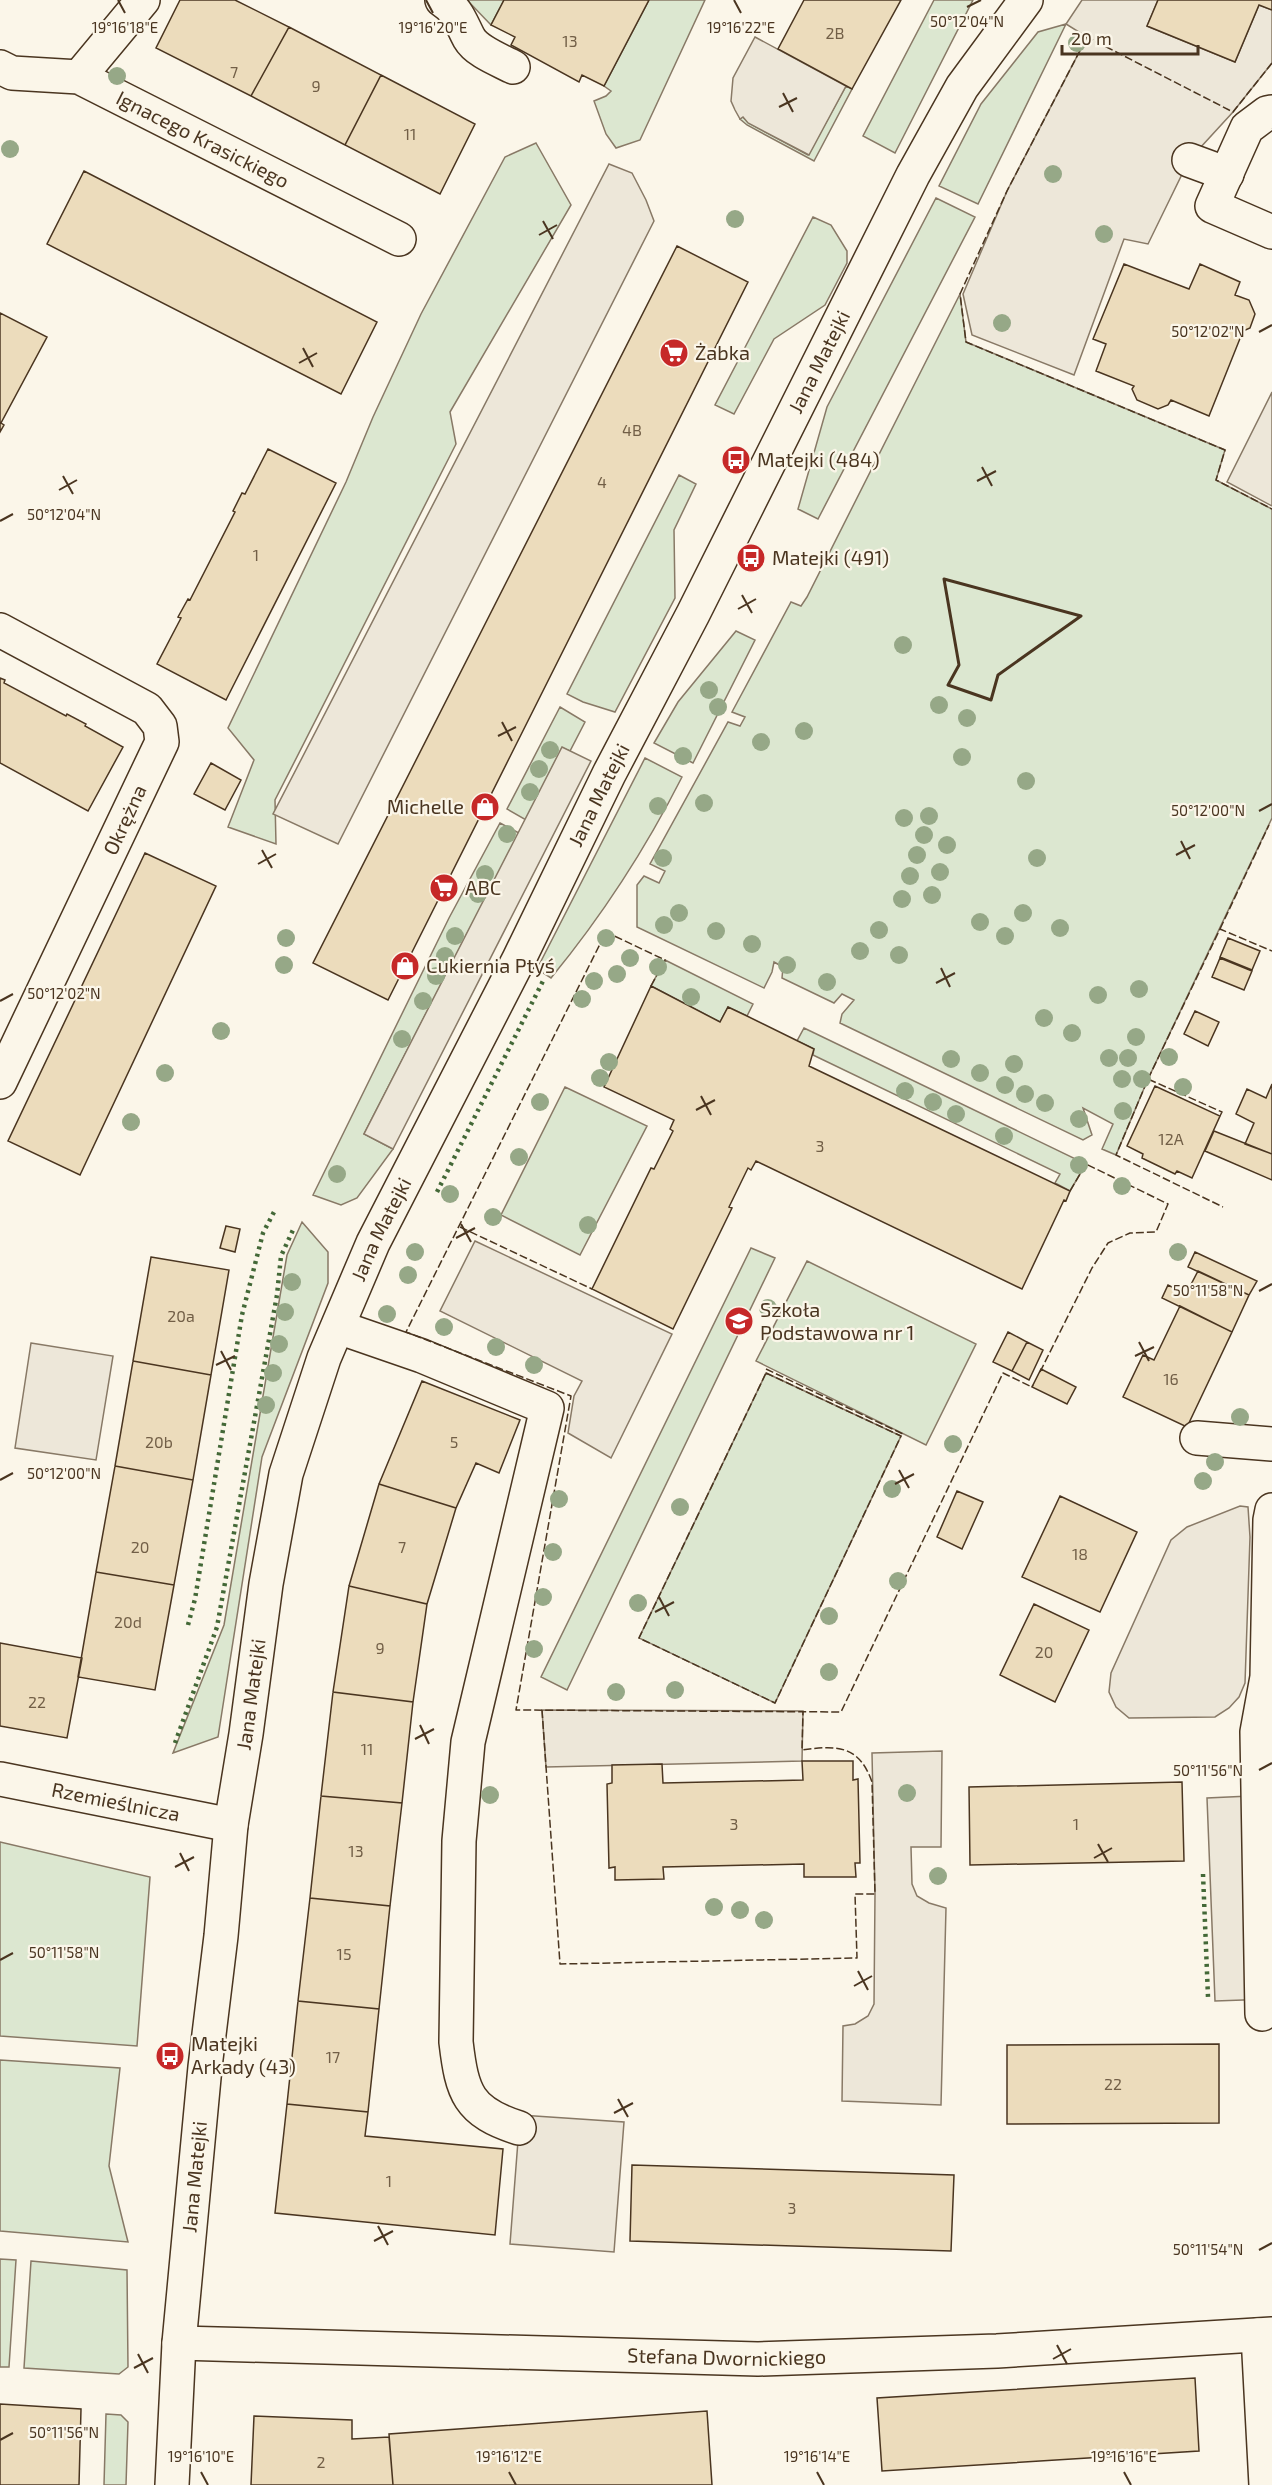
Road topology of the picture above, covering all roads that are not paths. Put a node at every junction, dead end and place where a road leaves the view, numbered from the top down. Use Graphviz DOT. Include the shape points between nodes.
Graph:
graph roads {
  1 [pos="143,0"];
  2 [pos="442,0"];
  3 [pos="999,0"];
  4 [pos="1026,0"];
  5 [pos="513,67"];
  6 [pos="79,77"];
  7 [pos="4,78"];
  8 [pos="962,87"];
  9 [pos="1272,112"];
  10 [pos="1189,160"];
  11 [pos="1227,174"];
  12 [pos="1272,232"];
  13 [pos="399,239"];
  14 [pos="0,630"];
  15 [pos="0,1082"];
  16 [pos="338,1327"];
  17 [pos="1197,1438"];
  18 [pos="1272,1444"];
  19 [pos="1272,1510"];
  20 [pos="0,1779"];
  21 [pos="231,1825"];
  22 [pos="1262,2014"];
  23 [pos="519,2127"];
  24 [pos="1265,2334"];
  25 [pos="179,2343"];
  26 [pos="172,2485"];
  27 [pos="1266,2485"];
  1 -- 6 [label="street"];
  2 -- 5 [label="street" via="452,7 470,40"];
  3 -- 8 [label="street, Jana Matejki"];
  4 -- 8 [label="street, Jana Matejki"];
  6 -- 7 [label="street, Ignacego Krasickiego"];
  6 -- 13 [label="street, Ignacego Krasickiego"];
  8 -- 16 [label="street, Jana Matejki" via="913,175 609,774 374,1243"];
  9 -- 11 [label="street" via="1247,128"];
  10 -- 11 [label="street"];
  11 -- 12 [label="street" via="1212,206"];
  14 -- 15 [label="street, Okrężna" via="147,709 160,726 162,742"];
  16 -- 21 [label="street, Jana Matejki" via="286,1474"];
  16 -- 23 [label="street" via="422,1356 547,1408 468,1742 459,1841 459,2066 465,2089 477,2108 493,2120"];
  17 -- 18 [label="street"];
  19 -- 22 [label="street" via="1267,1677 1257,1732"];
  20 -- 21 [label="street, Rzemieślnicza"];
  21 -- 25 [label="street, Jana Matejki"];
  24 -- 25 [label="street, Stefana Dwornickiego" via="997,2352 758,2359"];
  24 -- 27 [label="street"];
  25 -- 26 [label="street, Jana Matejki"];
}
